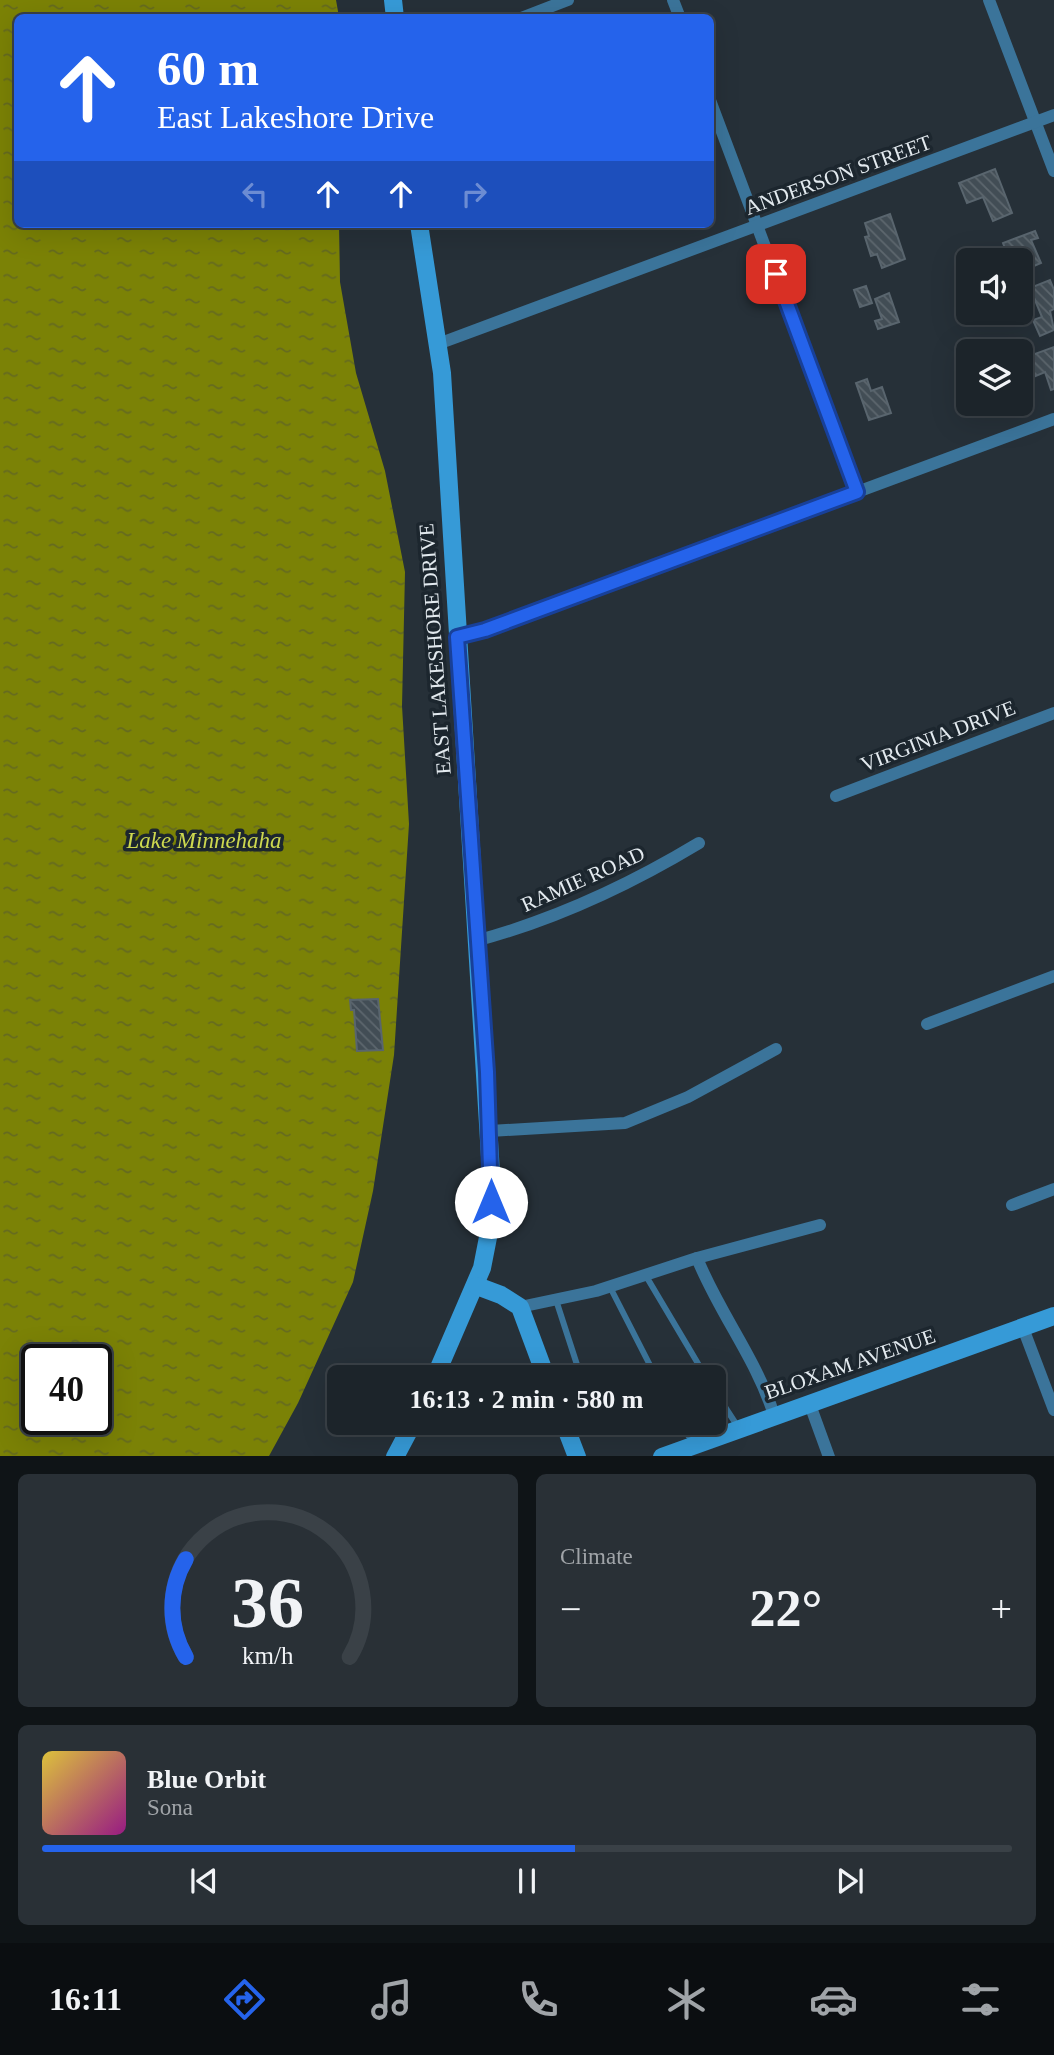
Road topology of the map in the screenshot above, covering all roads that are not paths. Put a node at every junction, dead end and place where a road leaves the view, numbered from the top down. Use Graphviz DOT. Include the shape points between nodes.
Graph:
graph roads {
  1 [pos="568,0"];
  2 [pos="989,0"];
  3 [pos="531,14"];
  4 [pos="714,110"];
  5 [pos="1054,116"];
  6 [pos="1036,122"];
  7 [pos="1054,171"];
  8 [pos="758,226"];
  9 [pos="420,228"];
  10 [pos="438,344"];
  11 [pos="1054,419"];
  12 [pos="857,492"];
  13 [pos="457,637"];
  14 [pos="1054,713"];
  15 [pos="836,796"];
  16 [pos="699,843"];
  17 [pos="479,940"];
  18 [pos="1054,976"];
  19 [pos="927,1024"];
  20 [pos="776,1049"];
  21 [pos="490,1131"];
  22 [pos="1054,1189"];
  23 [pos="1012,1205"];
  24 [pos="820,1225"];
  25 [pos="697,1258"];
  26 [pos="646,1276"];
  27 [pos="477,1286"];
  28 [pos="610,1287"];
  29 [pos="556,1300"];
  30 [pos="520,1307"];
  31 [pos="1054,1316"];
  32 [pos="1023,1328"];
  33 [pos="441,1365"];
  34 [pos="542,1365"];
  35 [pos="577,1365"];
  36 [pos="650,1365"];
  37 [pos="699,1365"];
  38 [pos="809,1402"];
  39 [pos="726,1408"];
  40 [pos="1054,1410"];
  41 [pos="774,1415"];
  42 [pos="739,1428"];
  43 [pos="406,1435"];
  44 [pos="569,1435"];
  45 [pos="688,1435"];
  46 [pos="696,1444"];
  47 [pos="396,1456"];
  48 [pos="577,1456"];
  49 [pos="665,1456"];
  50 [pos="829,1456"];
  1 -- 3 [label="street"];
  2 -- 6 [label="street"];
  4 -- 8 [label="street"];
  5 -- 6 [label="street, ANDERSON STREET"];
  6 -- 7 [label="street"];
  6 -- 8 [label="street, ANDERSON STREET"];
  8 -- 10 [label="street, ANDERSON STREET"];
  8 -- 12 [label="street"];
  9 -- 10 [label="street, EAST LAKESHORE DRIVE"];
  10 -- 13 [label="street, EAST LAKESHORE DRIVE"];
  11 -- 12 [label="street"];
  12 -- 13 [label="street"];
  13 -- 17 [label="street, EAST LAKESHORE DRIVE"];
  14 -- 15 [label="street, VIRGINIA DRIVE"];
  16 -- 17 [label="street, RAMIE ROAD" via="618,888"];
  17 -- 21 [label="street, EAST LAKESHORE DRIVE"];
  18 -- 19 [label="street"];
  20 -- 21 [label="street" via="688,1097 625,1124"];
  21 -- 27 [label="street, EAST LAKESHORE DRIVE" via="491,1222"];
  22 -- 23 [label="street"];
  24 -- 25 [label="street"];
  25 -- 26 [label="street"];
  25 -- 41 [label="street" via="755,1364"];
  26 -- 28 [label="street"];
  26 -- 37 [label="lane"];
  27 -- 30 [label="street"];
  27 -- 33 [label="street, EAST LAKESHORE DRIVE"];
  28 -- 29 [label="street"];
  28 -- 36 [label="lane"];
  29 -- 30 [label="street"];
  29 -- 35 [label="lane"];
  30 -- 34 [label="street"];
  31 -- 32 [label="street, BLOXAM AVENUE"];
  32 -- 38 [label="street, BLOXAM AVENUE"];
  32 -- 40 [label="street"];
  38 -- 41 [label="street, BLOXAM AVENUE"];
  38 -- 50 [label="street"];
  39 -- 42 [label="lane"];
  41 -- 42 [label="street, BLOXAM AVENUE"];
  42 -- 46 [label="street, BLOXAM AVENUE"];
  43 -- 47 [label="street"];
  44 -- 48 [label="street"];
  45 -- 46 [label="lane"];
  46 -- 49 [label="street, BLOXAM AVENUE"];
}
